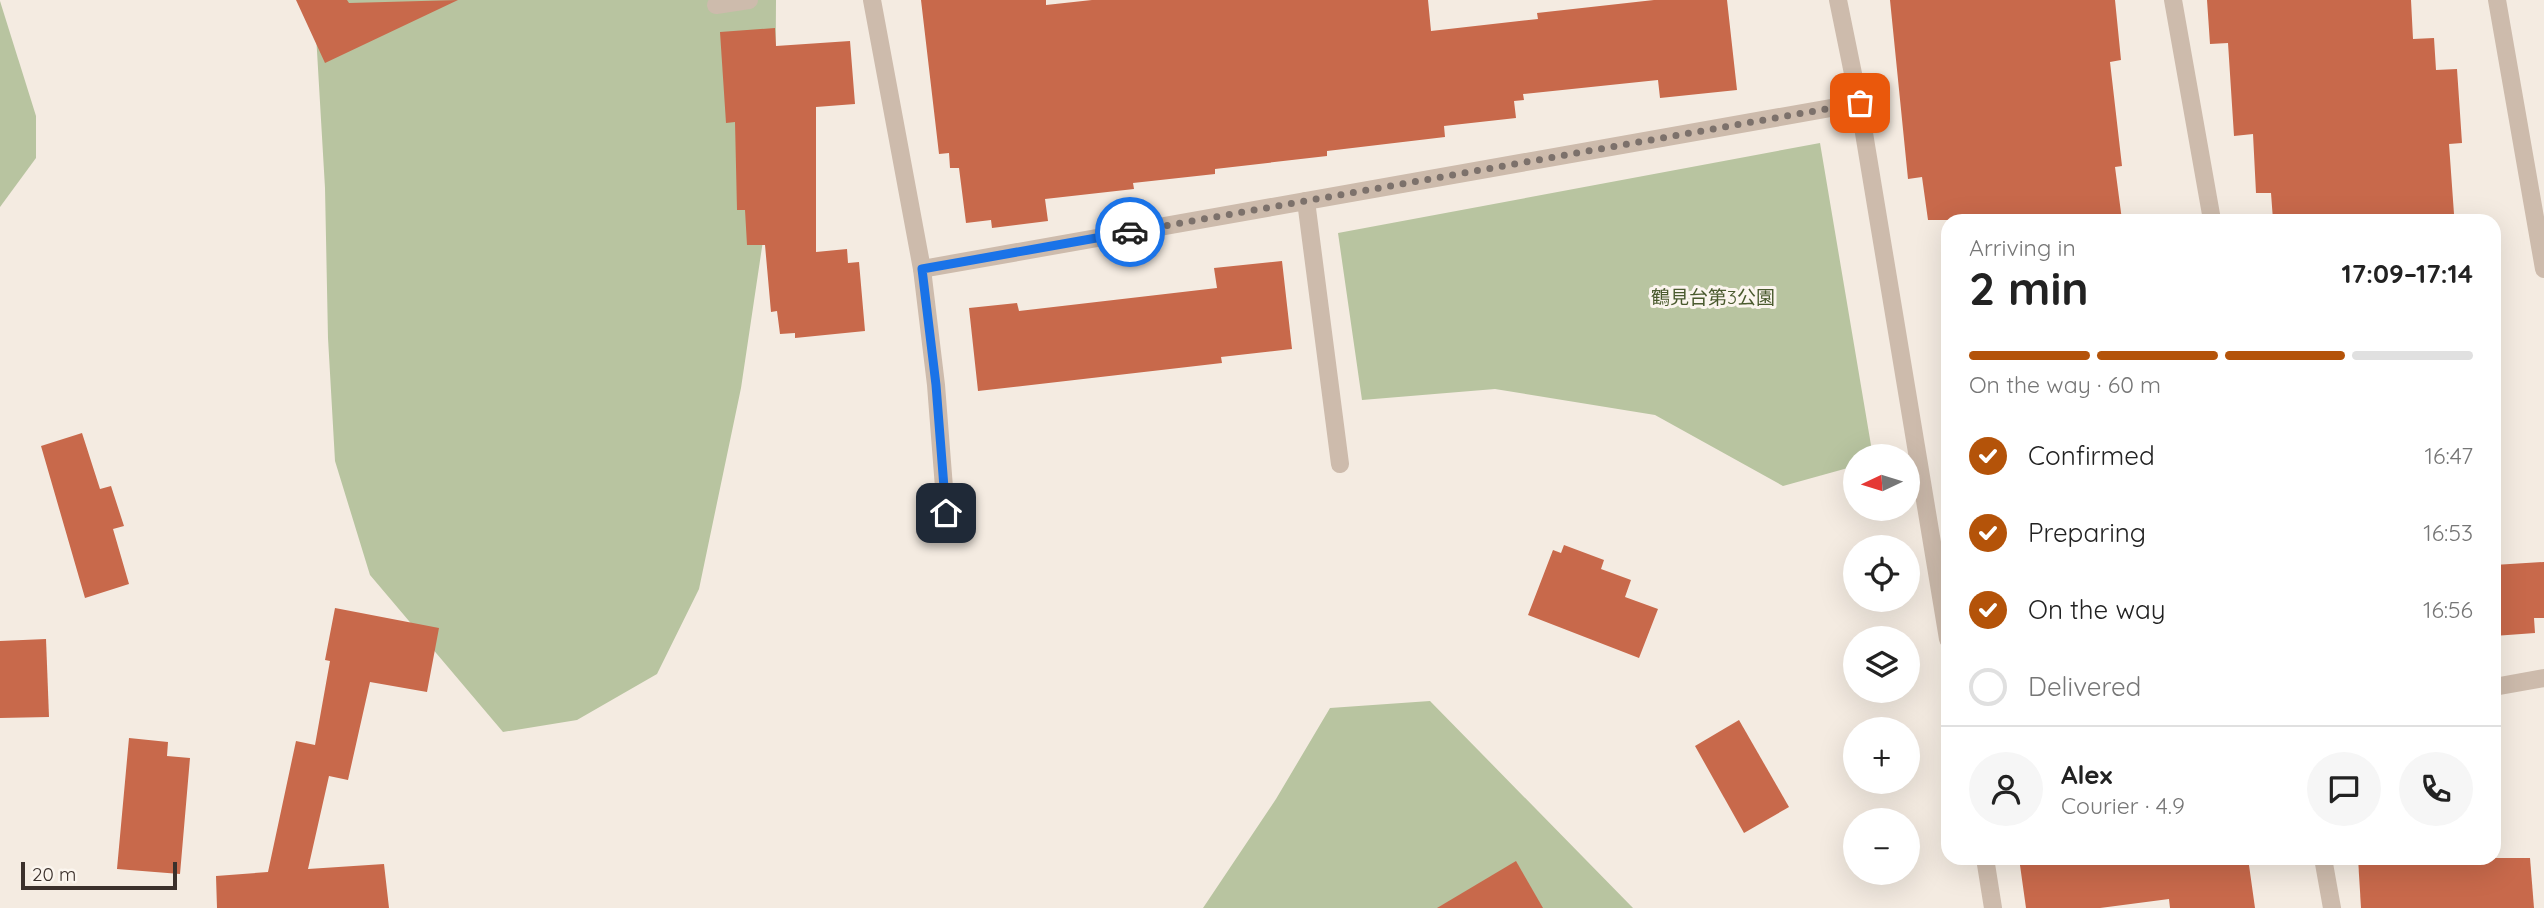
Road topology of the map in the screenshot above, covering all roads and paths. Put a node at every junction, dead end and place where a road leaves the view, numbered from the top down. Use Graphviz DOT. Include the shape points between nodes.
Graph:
graph roads {
  1 [pos="749,0"];
  2 [pos="872,0"];
  3 [pos="1838,0"];
  4 [pos="2173,0"];
  5 [pos="2497,0"];
  6 [pos="716,5"];
  7 [pos="1860,103"];
  8 [pos="1306,201"];
  9 [pos="2211,214"];
  10 [pos="922,269"];
  11 [pos="2544,269"];
  12 [pos="1340,464"];
  13 [pos="946,513"];
  14 [pos="1941,596"];
  15 [pos="2544,678"];
  16 [pos="2501,686"];
  17 [pos="1986,865"];
  18 [pos="2324,865"];
  19 [pos="1993,908"];
  20 [pos="2332,908"];
  1 -- 6 [label="street"];
  2 -- 10 [label="street"];
  3 -- 7 [label="street"];
  4 -- 9 [label="street"];
  5 -- 11 [label="street"];
  7 -- 8 [label="street"];
  7 -- 14 [label="street"];
  8 -- 10 [label="street"];
  8 -- 12 [label="street"];
  10 -- 13 [label="street"];
  15 -- 16 [label="street"];
  17 -- 19 [label="street"];
  18 -- 20 [label="street"];
}
